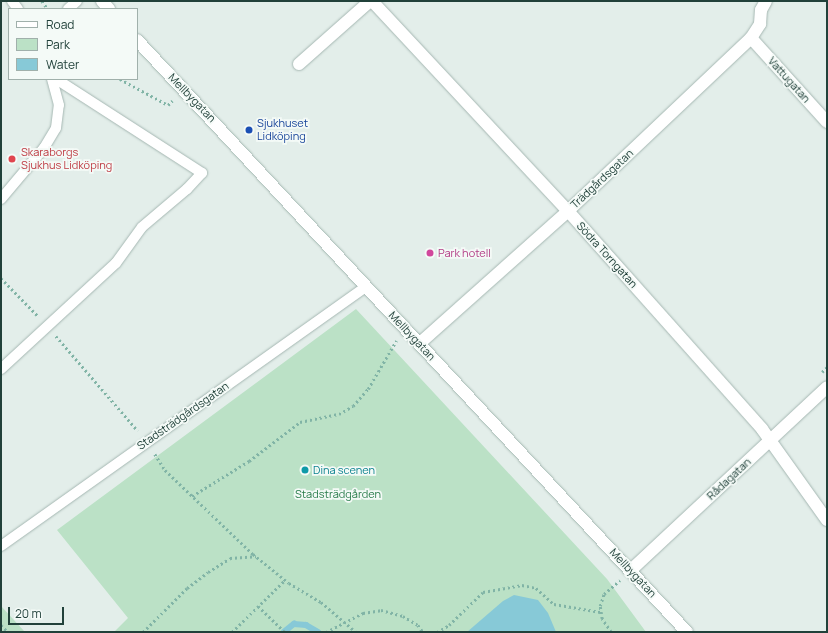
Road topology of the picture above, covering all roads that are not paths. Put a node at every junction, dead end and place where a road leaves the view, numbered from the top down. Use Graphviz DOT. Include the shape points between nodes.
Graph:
graph roads {
  1 [pos="77,1"];
  2 [pos="371,1"];
  3 [pos="752,1"];
  4 [pos="763,6"];
  5 [pos="69,8"];
  6 [pos="751,38"];
  7 [pos="138,41"];
  8 [pos="299,64"];
  9 [pos="52,80"];
  10 [pos="58,80"];
  11 [pos="827,122"];
  12 [pos="1,199"];
  13 [pos="568,211"];
  14 [pos="365,287"];
  15 [pos="420,343"];
  16 [pos="1,369"];
  17 [pos="827,387"];
  18 [pos="770,440"];
  19 [pos="827,520"];
  20 [pos="1,546"];
  21 [pos="631,570"];
  22 [pos="687,632"];
  1 -- 5 [label="lane"];
  2 -- 8 [label="street"];
  2 -- 13 [label="street, Södra Torngatan"];
  3 -- 4 [label="street"];
  4 -- 6 [label="street, Trädgårdsgatan" via="760,24"];
  6 -- 11 [label="street, Vattugatan"];
  6 -- 13 [label="street, Trädgårdsgatan"];
  7 -- 14 [label="street, Mellbygatan"];
  9 -- 12 [label="lane" via="59,105 56,128 44,148"];
  10 -- 16 [label="lane" via="202,173 142,227 116,263"];
  13 -- 15 [label="street, Trädgårdsgatan"];
  13 -- 18 [label="street, Södra Torngatan"];
  14 -- 15 [label="street, Mellbygatan"];
  14 -- 20 [label="lane, Stadsträdgårdsgatan"];
  15 -- 21 [label="street, Mellbygatan"];
  17 -- 18 [label="street, Rådagatan"];
  18 -- 19 [label="street, Södra Torngatan"];
  18 -- 21 [label="street, Rådagatan"];
  21 -- 22 [label="street, Mellbygatan"];
}
